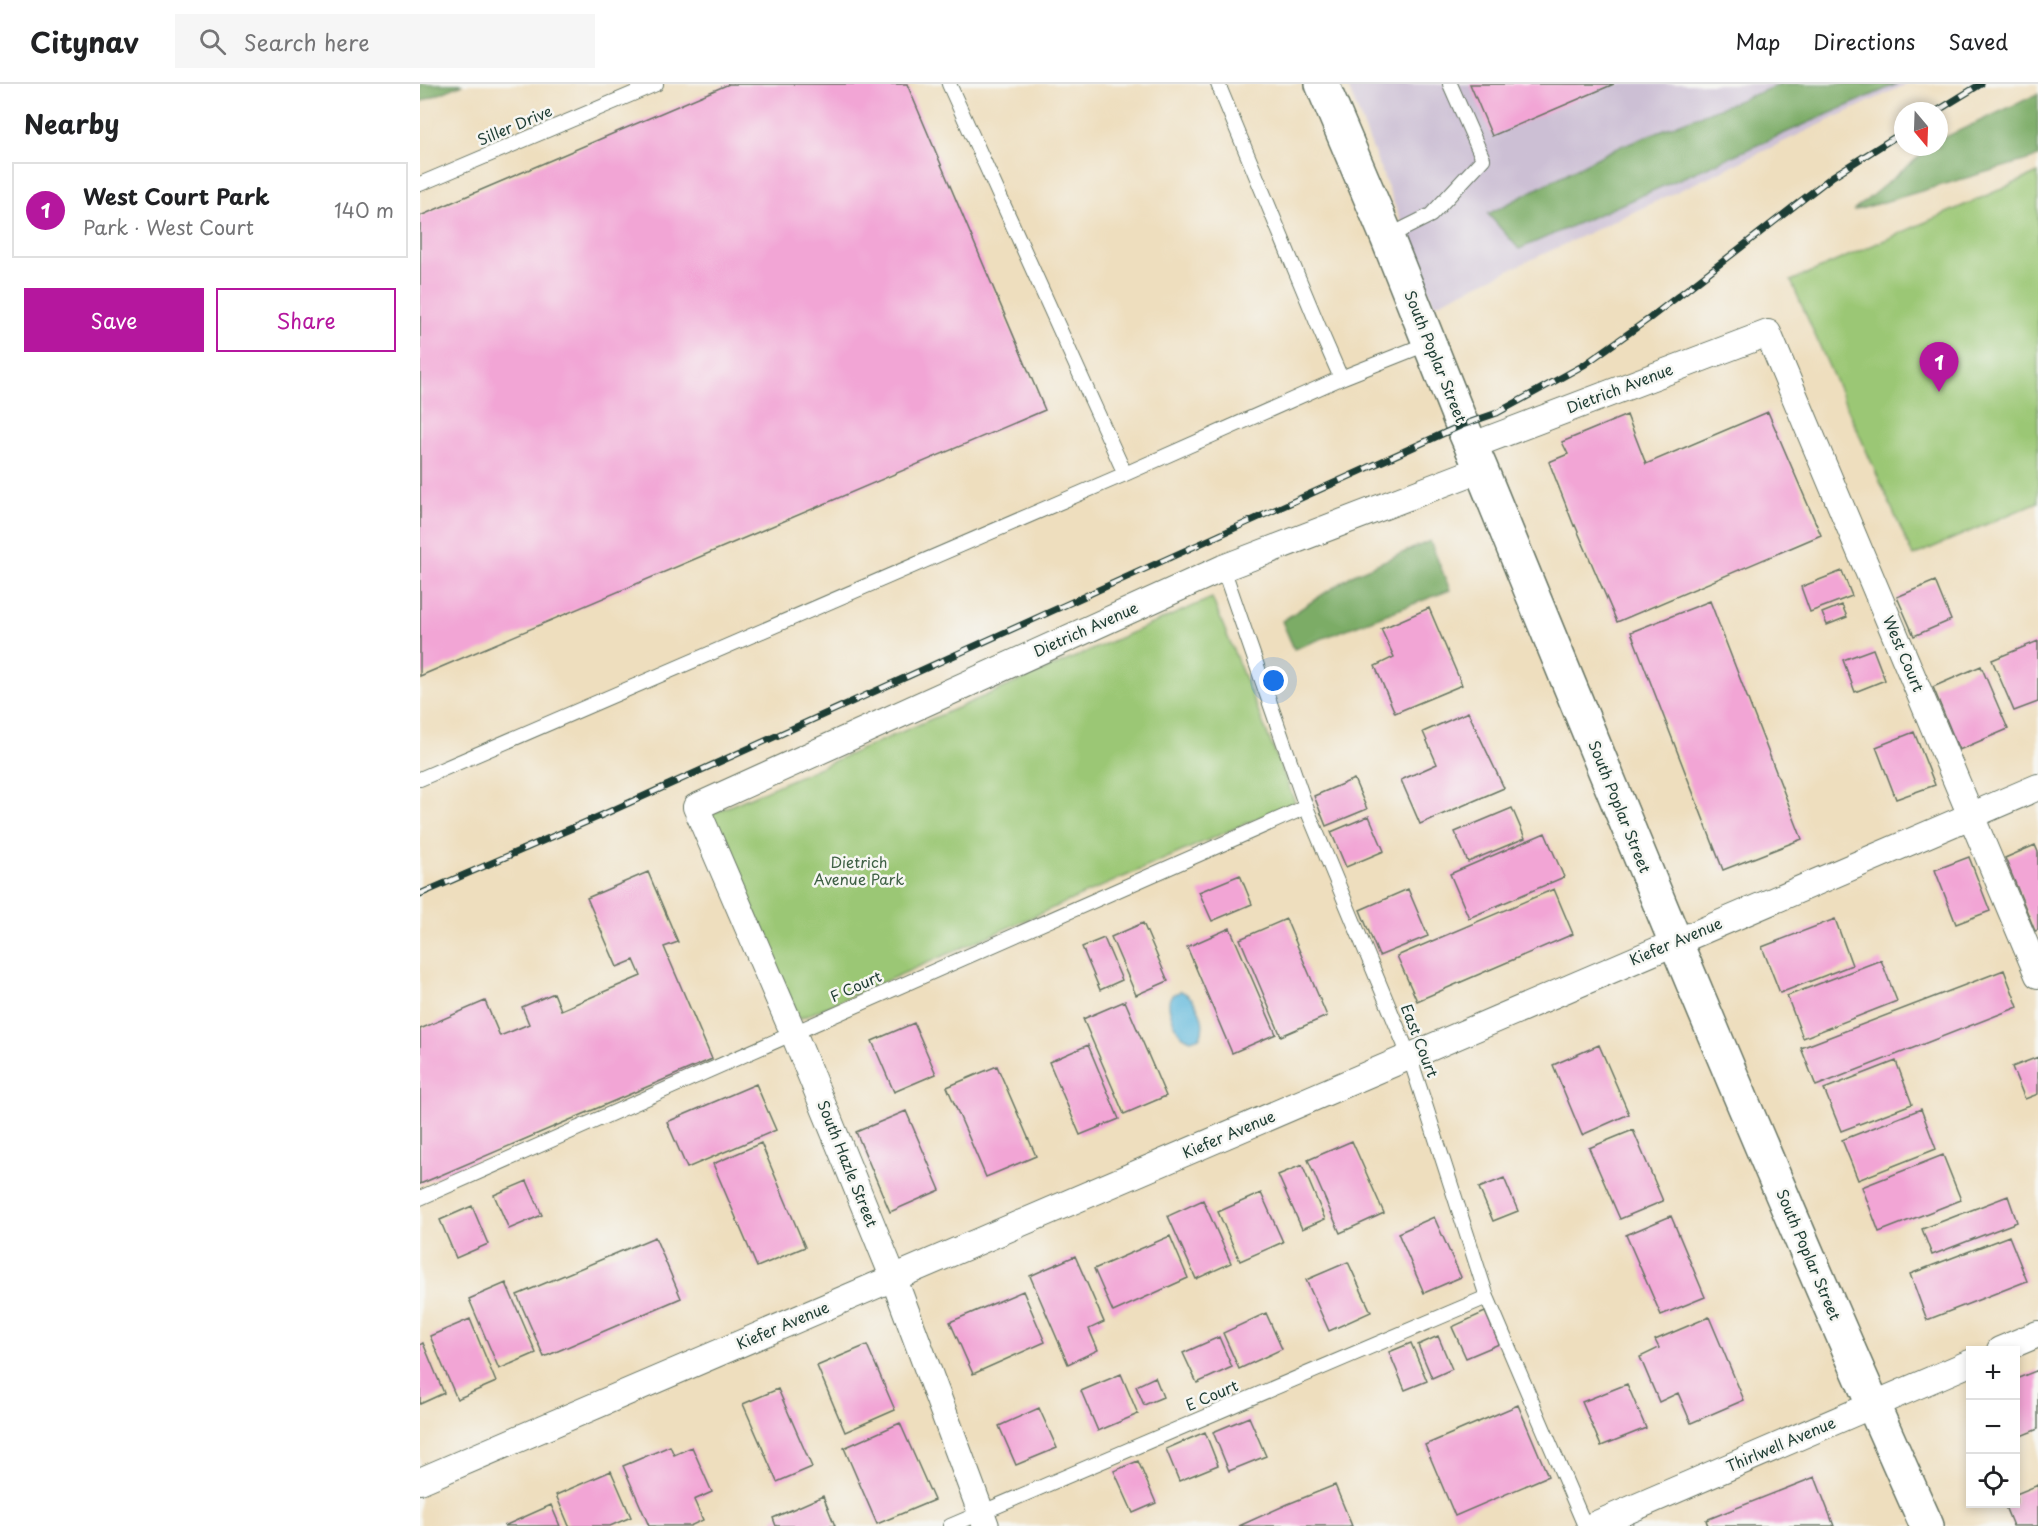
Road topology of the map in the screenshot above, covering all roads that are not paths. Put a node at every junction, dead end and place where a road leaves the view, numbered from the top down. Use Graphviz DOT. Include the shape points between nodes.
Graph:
graph roads {
  1 [pos="656,84"];
  2 [pos="949,84"];
  3 [pos="1218,84"];
  4 [pos="1322,84"];
  5 [pos="1450,84"];
  6 [pos="420,184"];
  7 [pos="1387,237"];
  8 [pos="1768,333"];
  9 [pos="1429,343"];
  10 [pos="1341,378"];
  11 [pos="1476,457"];
  12 [pos="1125,474"];
  13 [pos="1223,568"];
  14 [pos="420,779"];
  15 [pos="2038,787"];
  16 [pos="696,807"];
  17 [pos="1306,807"];
  18 [pos="1971,816"];
  19 [pos="1674,943"];
  20 [pos="2038,975"];
  21 [pos="794,1032"];
  22 [pos="1410,1058"];
  23 [pos="420,1198"];
  24 [pos="894,1279"];
  25 [pos="1487,1297"];
  26 [pos="2038,1334"];
  27 [pos="2010,1346"];
  28 [pos="1966,1365"];
  29 [pos="1872,1405"];
  30 [pos="420,1481"];
  31 [pos="984,1519"];
  32 [pos="950,1526"];
  33 [pos="1585,1526"];
  34 [pos="1592,1526"];
  35 [pos="1927,1526"];
  1 -- 6 [label="lane, Siller Drive"];
  2 -- 12 [label="lane"];
  3 -- 10 [label="lane"];
  4 -- 7 [label="main road, South Poplar Street"];
  5 -- 7 [label="lane" via="1483,159 1431,215"];
  7 -- 9 [label="main road, South Poplar Street"];
  8 -- 11 [label="street, Dietrich Avenue"];
  8 -- 18 [label="street, West Court"];
  9 -- 10 [label="lane"];
  9 -- 11 [label="main road, South Poplar Street"];
  10 -- 12 [label="lane"];
  11 -- 13 [label="street, Dietrich Avenue"];
  11 -- 19 [label="main road, South Poplar Street"];
  12 -- 14 [label="lane"];
  13 -- 16 [label="street, Dietrich Avenue"];
  13 -- 17 [label="lane, East Court"];
  15 -- 18 [label="street, Kiefer Avenue"];
  16 -- 21 [label="street, South Hazle Street"];
  17 -- 21 [label="lane, F Court"];
  17 -- 22 [label="lane, East Court"];
  18 -- 19 [label="street, Kiefer Avenue"];
  18 -- 20 [label="street, West Court"];
  19 -- 22 [label="street, Kiefer Avenue"];
  19 -- 29 [label="main road, South Poplar Street"];
  21 -- 23 [label="lane, F Court"];
  21 -- 24 [label="street, South Hazle Street"];
  22 -- 24 [label="street, Kiefer Avenue"];
  22 -- 25 [label="lane, East Court"];
  24 -- 30 [label="street, Kiefer Avenue"];
  24 -- 31 [label="street, South Hazle Street"];
  25 -- 31 [label="lane, E Court"];
  25 -- 33 [label="lane, East Court"];
  26 -- 27 [label="street"];
  28 -- 29 [label="street, Thirlwell Avenue"];
  29 -- 34 [label="street, Thirlwell Avenue"];
  29 -- 35 [label="main road, South Poplar Street"];
  31 -- 32 [label="lane, E Court"];
}
